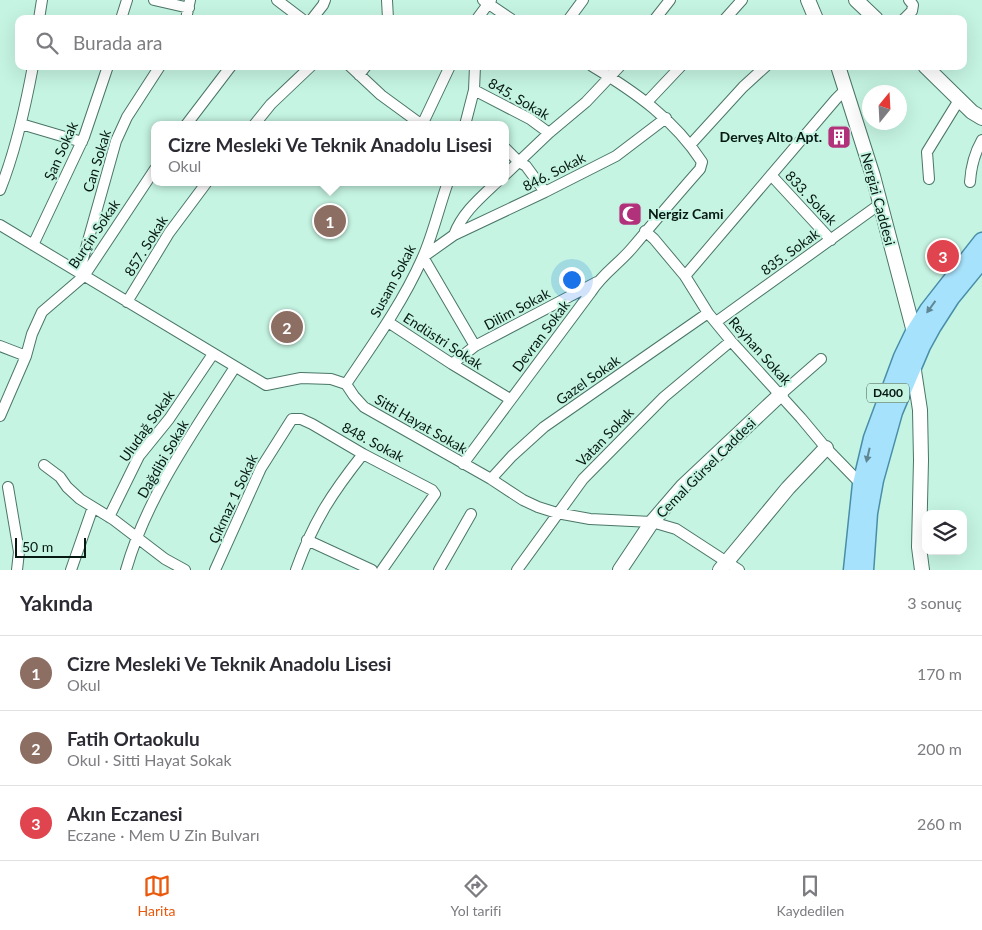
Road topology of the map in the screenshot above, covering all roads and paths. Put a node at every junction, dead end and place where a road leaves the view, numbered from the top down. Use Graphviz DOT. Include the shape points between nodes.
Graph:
graph roads {
  1 [pos="42,0"];
  2 [pos="127,0"];
  3 [pos="154,0"];
  4 [pos="277,0"];
  5 [pos="325,0"];
  6 [pos="388,0"];
  7 [pos="583,0"];
  8 [pos="670,0"];
  9 [pos="742,0"];
  10 [pos="808,0"];
  11 [pos="856,0"];
  12 [pos="488,1"];
  13 [pos="914,2"];
  14 [pos="189,4"];
  15 [pos="40,15"];
  16 [pos="122,15"];
  17 [pos="297,15"];
  18 [pos="315,15"];
  19 [pos="388,15"];
  20 [pos="480,15"];
  21 [pos="506,15"];
  22 [pos="572,15"];
  23 [pos="658,15"];
  24 [pos="729,15"];
  25 [pos="814,15"];
  26 [pos="872,15"];
  27 [pos="908,15"];
  28 [pos="32,70"];
  29 [pos="107,70"];
  30 [pos="157,70"];
  31 [pos="228,70"];
  32 [pos="307,70"];
  33 [pos="354,70"];
  34 [pos="363,70"];
  35 [pos="448,70"];
  36 [pos="476,70"];
  37 [pos="598,70"];
  38 [pos="617,70"];
  39 [pos="677,70"];
  40 [pos="762,70"];
  41 [pos="839,70"];
  42 [pos="929,70"];
  43 [pos="359,75"];
  44 [pos="611,78"];
  45 [pos="846,89"];
  46 [pos="474,90"];
  47 [pos="959,100"];
  48 [pos="647,102"];
  49 [pos="666,118"];
  50 [pos="982,118"];
  51 [pos="189,121"];
  52 [pos="257,121"];
  53 [pos="417,121"];
  54 [pos="424,121"];
  55 [pos="465,121"];
  56 [pos="21,124"];
  57 [pos="549,133"];
  58 [pos="982,140"];
  59 [pos="82,142"];
  60 [pos="691,144"];
  61 [pos="509,152"];
  62 [pos="519,162"];
  63 [pos="509,171"];
  64 [pos="151,175"];
  65 [pos="771,175"];
  66 [pos="929,180"];
  67 [pos="970,182"];
  68 [pos="204,186"];
  69 [pos="447,186"];
  70 [pos="493,186"];
  71 [pos="0,190"];
  72 [pos="545,192"];
  73 [pos="880,204"];
  74 [pos="0,225"];
  75 [pos="645,231"];
  76 [pos="454,235"];
  77 [pos="831,240"];
  78 [pos="982,241"];
  79 [pos="33,245"];
  80 [pos="423,257"];
  81 [pos="982,260"];
  82 [pos="81,274"];
  83 [pos="684,276"];
  84 [pos="597,282"];
  85 [pos="127,302"];
  86 [pos="708,313"];
  87 [pos="388,322"];
  88 [pos="716,322"];
  89 [pos="914,332"];
  90 [pos="731,341"];
  91 [pos="0,346"];
  92 [pos="475,346"];
  93 [pos="213,354"];
  94 [pos="26,356"];
  95 [pos="820,359"];
  96 [pos="452,364"];
  97 [pos="235,367"];
  98 [pos="914,369"];
  99 [pos="346,384"];
  100 [pos="781,394"];
  101 [pos="510,399"];
  102 [pos="0,416"];
  103 [pos="296,418"];
  104 [pos="826,448"];
  105 [pos="363,454"];
  106 [pos="463,464"];
  107 [pos="44,465"];
  108 [pos="491,479"];
  109 [pos="861,484"];
  110 [pos="8,487"];
  111 [pos="93,507"];
  112 [pos="557,513"];
  113 [pos="471,514"];
  114 [pos="110,517"];
  115 [pos="652,522"];
  116 [pos="136,537"];
  117 [pos="307,540"];
  118 [pos="723,566"];
  119 [pos="17,570"];
  120 [pos="71,570"];
  121 [pos="126,570"];
  122 [pos="185,570"];
  123 [pos="215,570"];
  124 [pos="296,570"];
  125 [pos="372,570"];
  126 [pos="382,570"];
  127 [pos="439,570"];
  128 [pos="517,570"];
  129 [pos="620,570"];
  130 [pos="739,570"];
  131 [pos="852,570"];
  132 [pos="865,570"];
  133 [pos="922,570"];
  1 -- 15 [label="street"];
  2 -- 16 [label="street"];
  3 -- 14 [label="street"];
  4 -- 17 [label="street"];
  5 -- 18 [label="street"];
  6 -- 19 [label="street"];
  7 -- 22 [label="street"];
  8 -- 23 [label="street"];
  9 -- 24 [label="street"];
  10 -- 25 [label="street"];
  11 -- 26 [label="street"];
  12 -- 20 [label="street"];
  12 -- 21 [label="street"];
  13 -- 27 [label="street"];
  28 -- 56 [label="street"];
  29 -- 59 [label="street, Şan Sokak"];
  30 -- 82 [label="street, Can Sokak" via="127,117 116,141"];
  31 -- 51 [label="street"];
  32 -- 52 [label="street" via="270,104"];
  33 -- 43 [label="street"];
  34 -- 43 [label="street"];
  35 -- 54 [label="street"];
  36 -- 46 [label="street"];
  37 -- 44 [label="street"];
  38 -- 44 [label="street"];
  39 -- 48 [label="street"];
  40 -- 60 [label="street"];
  41 -- 45 [label="street, Nergizi Caddesi"];
  42 -- 47 [label="street"];
  43 -- 53 [label="street"];
  44 -- 48 [label="street"];
  44 -- 57 [label="street"];
  45 -- 65 [label="street"];
  45 -- 73 [label="street, Nergizi Caddesi"];
  46 -- 55 [label="street"];
  46 -- 57 [label="street, 845. Sokak" via="530,119"];
  47 -- 50 [label="street"];
  47 -- 66 [label="street" via="927,152"];
  48 -- 49 [label="street"];
  49 -- 60 [label="street"];
  49 -- 72 [label="street, 846. Sokak" via="616,156"];
  56 -- 59 [label="street"];
  56 -- 71 [label="street" via="11,164"];
  57 -- 62 [label="street"];
  58 -- 67 [label="street" via="975,153"];
  59 -- 79 [label="street, Şan Sokak"];
  60 -- 75 [label="street, Devran Sokak" via="702,162 700,168"];
  61 -- 62 [label="street"];
  62 -- 63 [label="street"];
  62 -- 72 [label="street" via="526,166"];
  64 -- 82 [label="street, Burçin Sokak"];
  65 -- 77 [label="street, 833. Sokak"];
  65 -- 83 [label="street"];
  68 -- 85 [label="street, 857. Sokak" via="169,233"];
  69 -- 80 [label="street, Susam Sokak"];
  70 -- 76 [label="street" via="467,211"];
  72 -- 76 [label="street, 846. Sokak"];
  73 -- 77 [label="street, 835. Sokak"];
  73 -- 89 [label="street, Nergizi Caddesi"];
  74 -- 79 [label="street"];
  75 -- 83 [label="street, Reyhan Sokak"];
  75 -- 84 [label="street, Devran Sokak"];
  76 -- 80 [label="street, 846. Sokak"];
  77 -- 88 [label="street, 835. Sokak"];
  78 -- 89 [label="main road, D400, one-way"];
  79 -- 82 [label="street"];
  80 -- 87 [label="street, Susam Sokak"];
  80 -- 92 [label="street"];
  81 -- 98 [label="main road, D400" via="933,326"];
  82 -- 85 [label="street"];
  82 -- 94 [label="street, Burçin Sokak" via="42,312"];
  83 -- 86 [label="street, Reyhan Sokak"];
  84 -- 92 [label="street, Dilim Sokak"];
  84 -- 101 [label="street, Devran Sokak"];
  85 -- 93 [label="street"];
  86 -- 88 [label="street, Reyhan Sokak"];
  86 -- 108 [label="street, Gazel Sokak" via="544,427"];
  87 -- 96 [label="street, Endüstri Sokak"];
  87 -- 99 [label="street, Susam Sokak"];
  88 -- 90 [label="street, Reyhan Sokak"];
  89 -- 98 [label="street, Nergizi Caddesi"];
  89 -- 109 [label="main road, D400, one-way" via="882,409"];
  90 -- 100 [label="street, Reyhan Sokak"];
  90 -- 112 [label="street, Vatan Sokak" via="664,397 617,443"];
  91 -- 94 [label="street"];
  92 -- 96 [label="street, Dilim Sokak"];
  93 -- 97 [label="street"];
  93 -- 114 [label="street, Uludağ Sokak" via="140,456"];
  94 -- 102 [label="street, Burçin Sokak"];
  95 -- 100 [label="street"];
  96 -- 101 [label="street, Endüstri Sokak"];
  97 -- 99 [label="street" via="266,385 301,378 331,379"];
  97 -- 116 [label="street, Dağdibi Sokak" via="161,485"];
  98 -- 132 [label="main road, D400" via="894,412 877,472 869,513"];
  98 -- 133 [label="street, Nergizi Caddesi" via="920,410 919,547"];
  99 -- 106 [label="street, Sitti Hayat Sokak" via="364,407"];
  100 -- 104 [label="street, Reyhan Sokak"];
  100 -- 115 [label="street, Cemal Gürsel Caddesi" via="684,486"];
  101 -- 106 [label="street, Devran Sokak"];
  103 -- 105 [label="street, 848. Sokak"];
  103 -- 123 [label="street, Çıkmaz 1 Sokak" via="292,419 261,468"];
  104 -- 109 [label="street, Reyhan Sokak"];
  104 -- 118 [label="street"];
  105 -- 117 [label="street" via="322,510"];
  105 -- 126 [label="street, 848. Sokak" via="408,476 435,494"];
  106 -- 108 [label="street, Sitti Hayat Sokak"];
  107 -- 111 [label="street"];
  108 -- 112 [label="street, Sitti Hayat Sokak" via="523,500"];
  109 -- 131 [label="main road, D400"];
  110 -- 119 [label="street" via="19,552"];
  111 -- 114 [label="street"];
  111 -- 120 [label="street"];
  112 -- 115 [label="street, Sitti Hayat Sokak" via="590,519"];
  112 -- 128 [label="street, Vatan Sokak"];
  113 -- 127 [label="street"];
  114 -- 116 [label="street"];
  115 -- 118 [label="street, Sitti Hayat Sokak" via="676,529"];
  115 -- 129 [label="street, Cemal Gürsel Caddesi"];
  116 -- 121 [label="street, Dağdibi Sokak"];
  116 -- 122 [label="street"];
  117 -- 124 [label="street"];
  117 -- 125 [label="street"];
  118 -- 130 [label="street, Sitti Hayat Sokak"];
}
